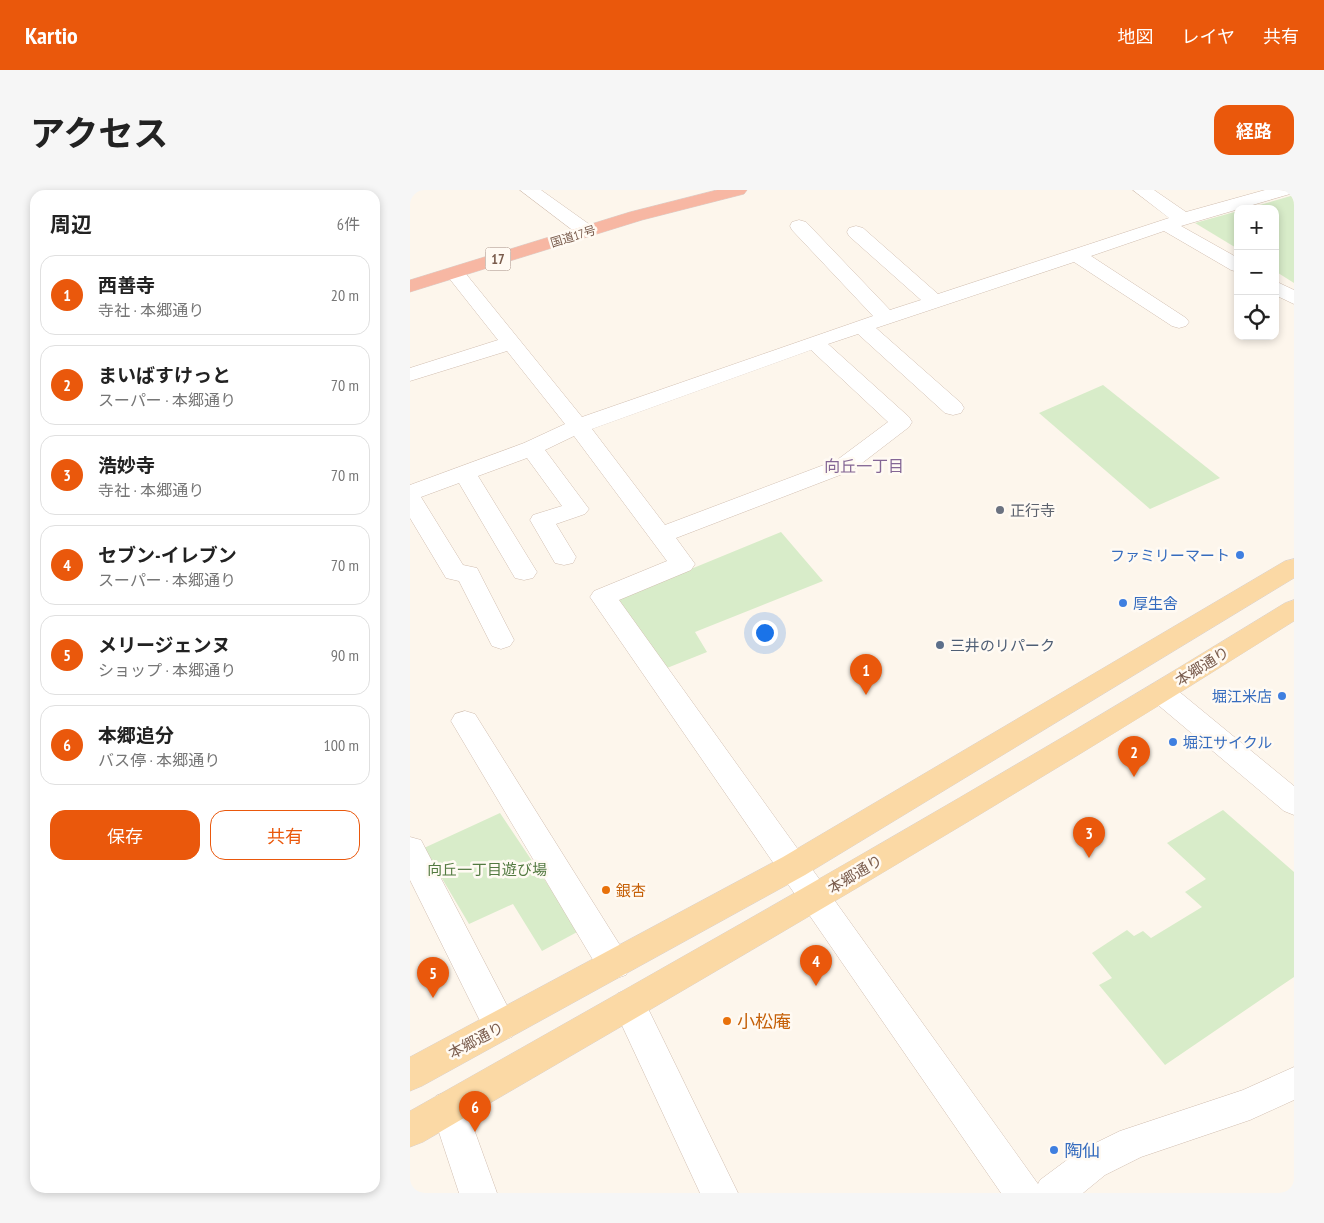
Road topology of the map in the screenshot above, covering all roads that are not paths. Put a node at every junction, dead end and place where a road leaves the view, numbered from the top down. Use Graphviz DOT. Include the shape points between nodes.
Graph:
graph roads {
  1 [pos="529,190"];
  2 [pos="738,190"];
  3 [pos="1142,190"];
  4 [pos="1284,190"];
  5 [pos="1174,222"];
  6 [pos="799,226"];
  7 [pos="586,232"];
  8 [pos="856,232"];
  9 [pos="1075,254"];
  10 [pos="1234,263"];
  11 [pos="455,273"];
  12 [pos="410,286"];
  13 [pos="1279,289"];
  14 [pos="1294,298"];
  15 [pos="934,301"];
  16 [pos="886,317"];
  17 [pos="1179,322"];
  18 [pos="861,326"];
  19 [pos="814,342"];
  20 [pos="511,343"];
  21 [pos="410,376"];
  22 [pos="953,408"];
  23 [pos="578,426"];
  24 [pos="532,448"];
  25 [pos="464,473"];
  26 [pos="410,493"];
  27 [pos="410,498"];
  28 [pos="661,535"];
  29 [pos="564,557"];
  30 [pos="1294,567"];
  31 [pos="524,572"];
  32 [pos="1294,609"];
  33 [pos="501,640"];
  34 [pos="1161,692"];
  35 [pos="465,721"];
  36 [pos="1294,803"];
  37 [pos="410,849"];
  38 [pos="794,866"];
  39 [pos="816,897"];
  40 [pos="614,965"];
  41 [pos="629,1004"];
  42 [pos="500,1026"];
  43 [pos="410,1075"];
  44 [pos="1294,1083"];
  45 [pos="450,1108"];
  46 [pos="410,1130"];
  47 [pos="478,1193"];
  48 [pos="719,1193"];
  49 [pos="1023,1193"];
  50 [pos="1053,1193"];
  1 -- 7 [label="street"];
  2 -- 7 [label="highway, 国道17号 / 17"];
  3 -- 5 [label="street"];
  4 -- 5 [label="street"];
  5 -- 9 [label="street"];
  5 -- 10 [label="street"];
  6 -- 16 [label="street"];
  7 -- 11 [label="highway, 国道17号 / 17"];
  8 -- 15 [label="street"];
  9 -- 15 [label="street"];
  9 -- 17 [label="street"];
  11 -- 12 [label="highway, 国道17号 / 17"];
  11 -- 20 [label="street"];
  13 -- 14 [label="street"];
  15 -- 16 [label="street"];
  16 -- 18 [label="street"];
  18 -- 19 [label="street"];
  18 -- 22 [label="street"];
  19 -- 23 [label="street"];
  19 -- 28 [label="street" via="901,422 844,464"];
  20 -- 21 [label="street"];
  20 -- 23 [label="street"];
  23 -- 24 [label="street"];
  23 -- 28 [label="street"];
  24 -- 25 [label="street"];
  24 -- 29 [label="street" via="576,509 542,520"];
  25 -- 26 [label="street"];
  25 -- 31 [label="street"];
  27 -- 33 [label="street" via="455,572 468,574"];
  28 -- 38 [label="street" via="682,564 603,597"];
  30 -- 38 [label="main road, 本郷通り"];
  32 -- 34 [label="main road, 本郷通り"];
  34 -- 36 [label="street"];
  34 -- 39 [label="main road, 本郷通り"];
  35 -- 40 [label="street"];
  37 -- 42 [label="street"];
  38 -- 39 [label="street"];
  38 -- 40 [label="main road, 本郷通り"];
  39 -- 41 [label="main road, 本郷通り"];
  39 -- 49 [label="street"];
  40 -- 42 [label="main road, 本郷通り"];
  41 -- 45 [label="main road, 本郷通り"];
  41 -- 48 [label="street"];
  42 -- 43 [label="main road, 本郷通り"];
  44 -- 50 [label="street" via="1250,1104 1133,1142 1092,1163"];
  45 -- 46 [label="main road, 本郷通り"];
  45 -- 47 [label="street"];
}
